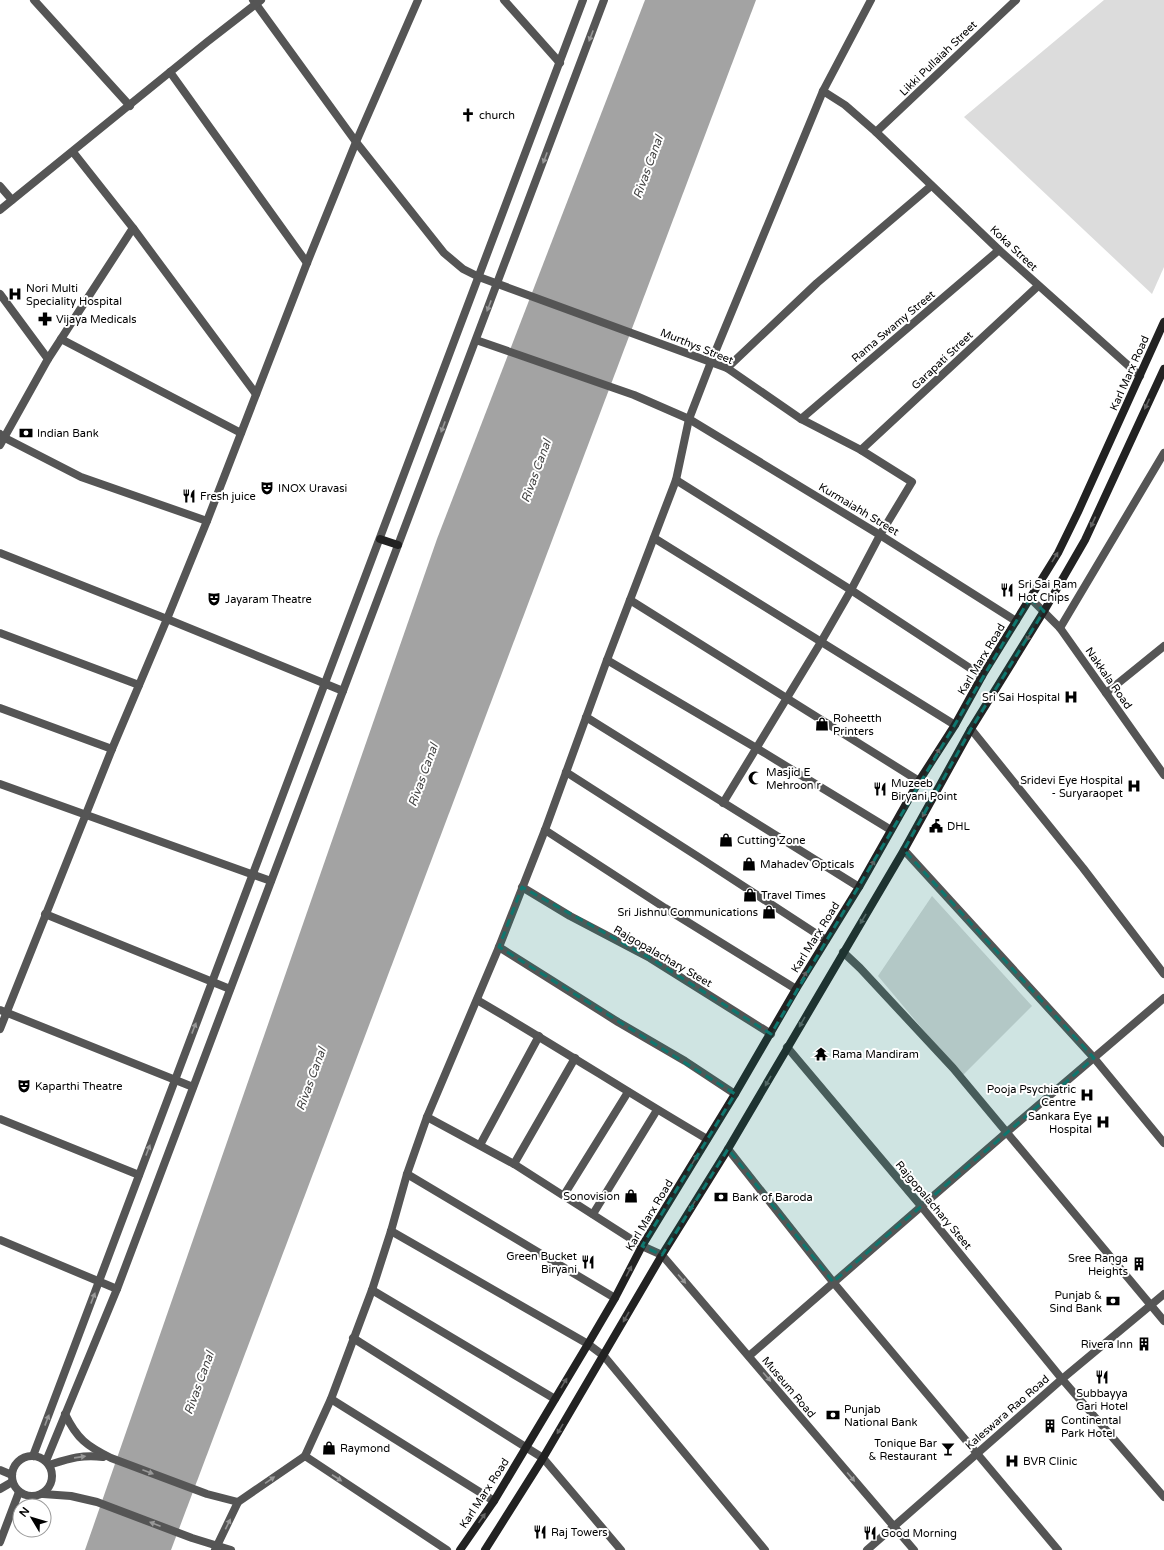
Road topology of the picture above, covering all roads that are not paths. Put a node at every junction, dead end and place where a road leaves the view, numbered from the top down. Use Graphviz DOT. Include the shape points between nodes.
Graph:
graph roads {
  1 [pos="34,0"];
  2 [pos="418,0"];
  3 [pos="504,0"];
  4 [pos="583,0"];
  5 [pos="604,0"];
  6 [pos="871,0"];
  7 [pos="1016,0"];
  8 [pos="257,1"];
  9 [pos="560,63"];
  10 [pos="170,72"];
  11 [pos="823,91"];
  12 [pos="130,106"];
  13 [pos="876,132"];
  14 [pos="356,142"];
  15 [pos="73,152"];
  16 [pos="0,186"];
  17 [pos="931,186"];
  18 [pos="12,200"];
  19 [pos="0,210"];
  20 [pos="133,228"];
  21 [pos="999,250"];
  22 [pos="307,263"];
  23 [pos="479,277"];
  24 [pos="498,284"];
  25 [pos="1038,286"];
  26 [pos="0,294"];
  27 [pos="1164,322"];
  28 [pos="61,339"];
  29 [pos="476,340"];
  30 [pos="48,359"];
  31 [pos="711,362"];
  32 [pos="727,368"];
  33 [pos="1164,369"];
  34 [pos="1140,376"];
  35 [pos="256,394"];
  36 [pos="689,419"];
  37 [pos="801,419"];
  38 [pos="241,433"];
  39 [pos="1,439"];
  40 [pos="861,450"];
  41 [pos="1164,453"];
  42 [pos="676,480"];
  43 [pos="207,521"];
  44 [pos="880,535"];
  45 [pos="380,538"];
  46 [pos="654,538"];
  47 [pos="398,545"];
  48 [pos="0,553"];
  49 [pos="851,590"];
  50 [pos="1030,598"];
  51 [pos="630,600"];
  52 [pos="1044,611"];
  53 [pos="167,619"];
  54 [pos="1016,621"];
  55 [pos="1060,628"];
  56 [pos="0,634"];
  57 [pos="821,642"];
  58 [pos="1164,646"];
  59 [pos="607,660"];
  60 [pos="982,676"];
  61 [pos="324,684"];
  62 [pos="139,686"];
  63 [pos="343,691"];
  64 [pos="1106,693"];
  65 [pos="787,699"];
  66 [pos="0,708"];
  67 [pos="586,717"];
  68 [pos="955,725"];
  69 [pos="971,729"];
  70 [pos="112,749"];
  71 [pos="758,749"];
  72 [pos="566,772"];
  73 [pos="1164,774"];
  74 [pos="919,781"];
  75 [pos="0,784"];
  76 [pos="723,803"];
  77 [pos="86,814"];
  78 [pos="545,830"];
  79 [pos="891,830"];
  80 [pos="904,850"];
  81 [pos="253,874"];
  82 [pos="271,881"];
  83 [pos="522,887"];
  84 [pos="859,887"];
  85 [pos="45,914"];
  86 [pos="826,940"];
  87 [pos="499,947"];
  88 [pos="843,952"];
  89 [pos="1164,974"];
  90 [pos="212,982"];
  91 [pos="230,988"];
  92 [pos="796,989"];
  93 [pos="1164,998"];
  94 [pos="477,1000"];
  95 [pos="3,1011"];
  96 [pos="0,1029"];
  97 [pos="771,1034"];
  98 [pos="539,1036"];
  99 [pos="787,1047"];
  100 [pos="575,1058"];
  101 [pos="1094,1058"];
  102 [pos="175,1080"];
  103 [pos="193,1087"];
  104 [pos="628,1092"];
  105 [pos="735,1094"];
  106 [pos="657,1110"];
  107 [pos="428,1118"];
  108 [pos="0,1119"];
  109 [pos="1007,1132"];
  110 [pos="707,1139"];
  111 [pos="1164,1143"];
  112 [pos="480,1144"];
  113 [pos="728,1149"];
  114 [pos="514,1164"];
  115 [pos="407,1174"];
  116 [pos="139,1175"];
  117 [pos="564,1195"];
  118 [pos="921,1206"];
  119 [pos="593,1214"];
  120 [pos="391,1232"];
  121 [pos="0,1240"];
  122 [pos="642,1246"];
  123 [pos="662,1255"];
  124 [pos="99,1282"];
  125 [pos="833,1282"];
  126 [pos="117,1289"];
  127 [pos="372,1290"];
  128 [pos="1164,1294"];
  129 [pos="615,1298"];
  130 [pos="1150,1304"];
  131 [pos="1164,1322"];
  132 [pos="353,1338"];
  133 [pos="588,1344"];
  134 [pos="604,1356"];
  135 [pos="749,1356"];
  136 [pos="1062,1379"];
  137 [pos="331,1399"];
  138 [pos="555,1399"];
  139 [pos="65,1414"];
  140 [pos="526,1447"];
  141 [pos="977,1453"];
  142 [pos="33,1456"];
  143 [pos="305,1456"];
  144 [pos="111,1458"];
  145 [pos="543,1458"];
  146 [pos="48,1463"];
  147 [pos="0,1470"];
  148 [pos="12,1478"];
  149 [pos="0,1488"];
  150 [pos="19,1492"];
  151 [pos="43,1494"];
  152 [pos="1164,1497"];
  153 [pos="494,1501"];
  154 [pos="238,1502"];
  155 [pos="894,1527"];
  156 [pos="0,1542"];
  157 [pos="216,1547"];
  158 [pos="231,1550"];
  159 [pos="447,1550"];
  160 [pos="460,1550"];
  161 [pos="485,1550"];
  162 [pos="621,1550"];
  163 [pos="765,1550"];
  164 [pos="867,1550"];
  165 [pos="914,1550"];
  166 [pos="1058,1550"];
  1 -- 12 [label="street"];
  2 -- 14 [label="street"];
  3 -- 9 [label="street"];
  4 -- 9 [label="street"];
  5 -- 24 [label="street, one-way"];
  6 -- 11 [label="street"];
  7 -- 13 [label="street, Likki Pullaiah Street"];
  8 -- 10 [label="street"];
  8 -- 14 [label="street, Murthys Street"];
  9 -- 23 [label="street"];
  10 -- 12 [label="street"];
  10 -- 22 [label="street"];
  11 -- 13 [label="street, Koka Street" via="845,105"];
  11 -- 31 [label="street"];
  12 -- 15 [label="street"];
  13 -- 17 [label="street, Koka Street"];
  14 -- 22 [label="street"];
  14 -- 23 [label="street, Murthys Street" via="444,253"];
  15 -- 18 [label="street"];
  15 -- 20 [label="street"];
  16 -- 18 [label="street"];
  17 -- 21 [label="street, Koka Street"];
  17 -- 32 [label="street" via="817,283"];
  18 -- 19 [label="street"];
  20 -- 28 [label="street"];
  20 -- 35 [label="street"];
  21 -- 25 [label="street, Koka Street"];
  21 -- 37 [label="street, Rama Swamy Street"];
  22 -- 35 [label="street"];
  23 -- 24 [label="street, Murthys Street"];
  23 -- 45 [label="street"];
  24 -- 29 [label="street, one-way"];
  24 -- 31 [label="street, Murthys Street"];
  25 -- 34 [label="street, Koka Street"];
  25 -- 40 [label="street, Garapati Street"];
  26 -- 30 [label="street"];
  27 -- 34 [label="main road, Karl Marx Road"];
  28 -- 30 [label="street"];
  28 -- 38 [label="street"];
  29 -- 36 [label="street, Kurmaiahh Street" via="634,395"];
  29 -- 47 [label="street, one-way"];
  30 -- 39 [label="street"];
  31 -- 32 [label="street, Murthys Street"];
  31 -- 36 [label="street"];
  32 -- 37 [label="street, Murthys Street"];
  33 -- 52 [label="main road, one-way" via="1084,540"];
  50 -- 34 [label="main road, Karl Marx Road, one-way" via="1058,553"];
  35 -- 38 [label="street"];
  36 -- 42 [label="street"];
  36 -- 44 [label="street, Kurmaiahh Street"];
  37 -- 40 [label="street, Murthys Street"];
  38 -- 43 [label="street"];
  39 -- 43 [label="street" via="81,477"];
  40 -- 44 [label="street, Murthys Street" via="912,482"];
  41 -- 55 [label="street"];
  42 -- 46 [label="street"];
  42 -- 49 [label="street"];
  43 -- 53 [label="street"];
  44 -- 49 [label="street"];
  44 -- 54 [label="street, Kurmaiahh Street"];
  45 -- 47 [label="main road"];
  45 -- 61 [label="street"];
  46 -- 51 [label="street"];
  46 -- 57 [label="street"];
  47 -- 63 [label="street"];
  48 -- 53 [label="street"];
  49 -- 57 [label="street"];
  49 -- 60 [label="street"];
  50 -- 52 [label="street, Nakkala Road"];
  50 -- 54 [label="main road, Karl Marx Road"];
  51 -- 59 [label="street"];
  51 -- 65 [label="street"];
  52 -- 55 [label="street, Nakkala Road"];
  52 -- 69 [label="main road, one-way"];
  53 -- 61 [label="street"];
  53 -- 62 [label="street"];
  54 -- 60 [label="main road, Karl Marx Road"];
  55 -- 64 [label="street, Nakkala Road"];
  56 -- 62 [label="street"];
  57 -- 65 [label="street"];
  57 -- 68 [label="street"];
  58 -- 64 [label="street"];
  59 -- 67 [label="street"];
  59 -- 71 [label="street"];
  60 -- 68 [label="main road, Karl Marx Road"];
  61 -- 63 [label="street"];
  61 -- 81 [label="street"];
  62 -- 70 [label="street"];
  63 -- 82 [label="street"];
  64 -- 73 [label="street, Nakkala Road"];
  65 -- 71 [label="street"];
  65 -- 74 [label="street"];
  66 -- 70 [label="street"];
  67 -- 72 [label="street"];
  67 -- 76 [label="street"];
  74 -- 68 [label="main road, Karl Marx Road, one-way"];
  69 -- 80 [label="main road, one-way"];
  69 -- 89 [label="street" via="1088,874"];
  70 -- 77 [label="street"];
  71 -- 76 [label="street"];
  71 -- 79 [label="street"];
  72 -- 78 [label="street"];
  72 -- 86 [label="street"];
  74 -- 79 [label="main road, Karl Marx Road"];
  75 -- 77 [label="street"];
  76 -- 84 [label="street"];
  77 -- 81 [label="street"];
  77 -- 85 [label="street"];
  78 -- 83 [label="street"];
  78 -- 92 [label="street"];
  84 -- 79 [label="main road, Karl Marx Road, one-way"];
  80 -- 88 [label="main road, one-way"];
  80 -- 101 [label="street"];
  81 -- 82 [label="street"];
  81 -- 90 [label="street"];
  82 -- 91 [label="street"];
  83 -- 87 [label="street"];
  83 -- 97 [label="street, Rajgopalachary Steet" via="570,916 650,958"];
  84 -- 86 [label="main road, Karl Marx Road"];
  85 -- 90 [label="street"];
  85 -- 95 [label="street"];
  92 -- 86 [label="main road, Karl Marx Road, one-way"];
  87 -- 94 [label="street"];
  87 -- 105 [label="street"];
  88 -- 99 [label="main road, one-way"];
  88 -- 109 [label="street" via="948,1063"];
  90 -- 91 [label="street"];
  102 -- 90 [label="street, one-way"];
  91 -- 103 [label="street"];
  92 -- 97 [label="main road, Karl Marx Road"];
  93 -- 101 [label="street"];
  94 -- 98 [label="street"];
  94 -- 107 [label="street"];
  95 -- 96 [label="street"];
  95 -- 102 [label="street"];
  97 -- 105 [label="main road, Karl Marx Road"];
  98 -- 100 [label="street"];
  98 -- 112 [label="street"];
  99 -- 113 [label="main road, one-way"];
  99 -- 118 [label="street, Rajgopalachary Steet"];
  100 -- 104 [label="street"];
  100 -- 114 [label="street"];
  101 -- 109 [label="street"];
  101 -- 111 [label="street"];
  102 -- 103 [label="street"];
  116 -- 102 [label="street, one-way"];
  103 -- 126 [label="street"];
  104 -- 106 [label="street"];
  104 -- 117 [label="street"];
  105 -- 110 [label="main road, Karl Marx Road"];
  106 -- 110 [label="street"];
  106 -- 119 [label="street"];
  107 -- 112 [label="street, Museum Road"];
  107 -- 115 [label="street"];
  108 -- 116 [label="street"];
  109 -- 118 [label="street"];
  109 -- 130 [label="street"];
  122 -- 110 [label="main road, Karl Marx Road, one-way"];
  112 -- 114 [label="street, Museum Road"];
  113 -- 123 [label="main road, one-way"];
  113 -- 125 [label="street"];
  114 -- 117 [label="street, Museum Road"];
  115 -- 120 [label="street"];
  115 -- 129 [label="street"];
  116 -- 124 [label="street"];
  117 -- 119 [label="street, Museum Road"];
  118 -- 125 [label="street"];
  118 -- 136 [label="street, Rajgopalachary Steet"];
  119 -- 122 [label="street, Museum Road"];
  120 -- 127 [label="street"];
  120 -- 133 [label="street"];
  121 -- 124 [label="street"];
  122 -- 123 [label="street, Museum Road"];
  129 -- 122 [label="main road, Karl Marx Road, one-way"];
  123 -- 134 [label="main road, one-way"];
  123 -- 135 [label="street, Museum Road, one-way"];
  124 -- 126 [label="street"];
  142 -- 124 [label="street, one-way"];
  125 -- 135 [label="street"];
  125 -- 141 [label="street"];
  126 -- 139 [label="street"];
  127 -- 132 [label="street"];
  127 -- 138 [label="street"];
  128 -- 130 [label="street, Kaleswara Rao Road"];
  129 -- 133 [label="main road, Karl Marx Road"];
  130 -- 131 [label="street"];
  130 -- 136 [label="street, Kaleswara Rao Road"];
  132 -- 137 [label="street"];
  132 -- 140 [label="street"];
  133 -- 134 [label="street"];
  138 -- 133 [label="main road, Karl Marx Road, one-way"];
  134 -- 145 [label="main road, one-way"];
  134 -- 163 [label="street"];
  135 -- 155 [label="street, Museum Road, one-way"];
  136 -- 141 [label="street, Kaleswara Rao Road"];
  136 -- 152 [label="street, Rajgopalachary Steet"];
  137 -- 143 [label="street"];
  137 -- 153 [label="street"];
  138 -- 140 [label="main road, Karl Marx Road"];
  139 -- 144 [label="street" via="73,1430 83,1441"];
  139 -- 146 [label="street"];
  140 -- 145 [label="street"];
  140 -- 153 [label="main road, Karl Marx Road"];
  141 -- 155 [label="street, Kaleswara Rao Road"];
  141 -- 166 [label="street"];
  142 -- 146 [label="street"];
  142 -- 148 [label="street" via="21,1459 16,1464"];
  154 -- 143 [label="street, one-way"];
  143 -- 159 [label="street, one-way"];
  146 -- 144 [label="street, one-way" via="90,1455"];
  144 -- 154 [label="street, one-way" via="207,1494"];
  145 -- 161 [label="main road"];
  145 -- 162 [label="street"];
  146 -- 151 [label="street" via="53,1478"];
  147 -- 148 [label="street"];
  148 -- 149 [label="street"];
  148 -- 150 [label="street"];
  150 -- 151 [label="street" via="31,1497"];
  150 -- 156 [label="street"];
  157 -- 151 [label="street, one-way" via="97,1502 71,1496"];
  160 -- 153 [label="main road, Karl Marx Road, one-way"];
  157 -- 154 [label="street, one-way"];
  155 -- 164 [label="street, Kaleswara Rao Road"];
  155 -- 165 [label="street, Museum Road"];
  157 -- 158 [label="street"];
}
